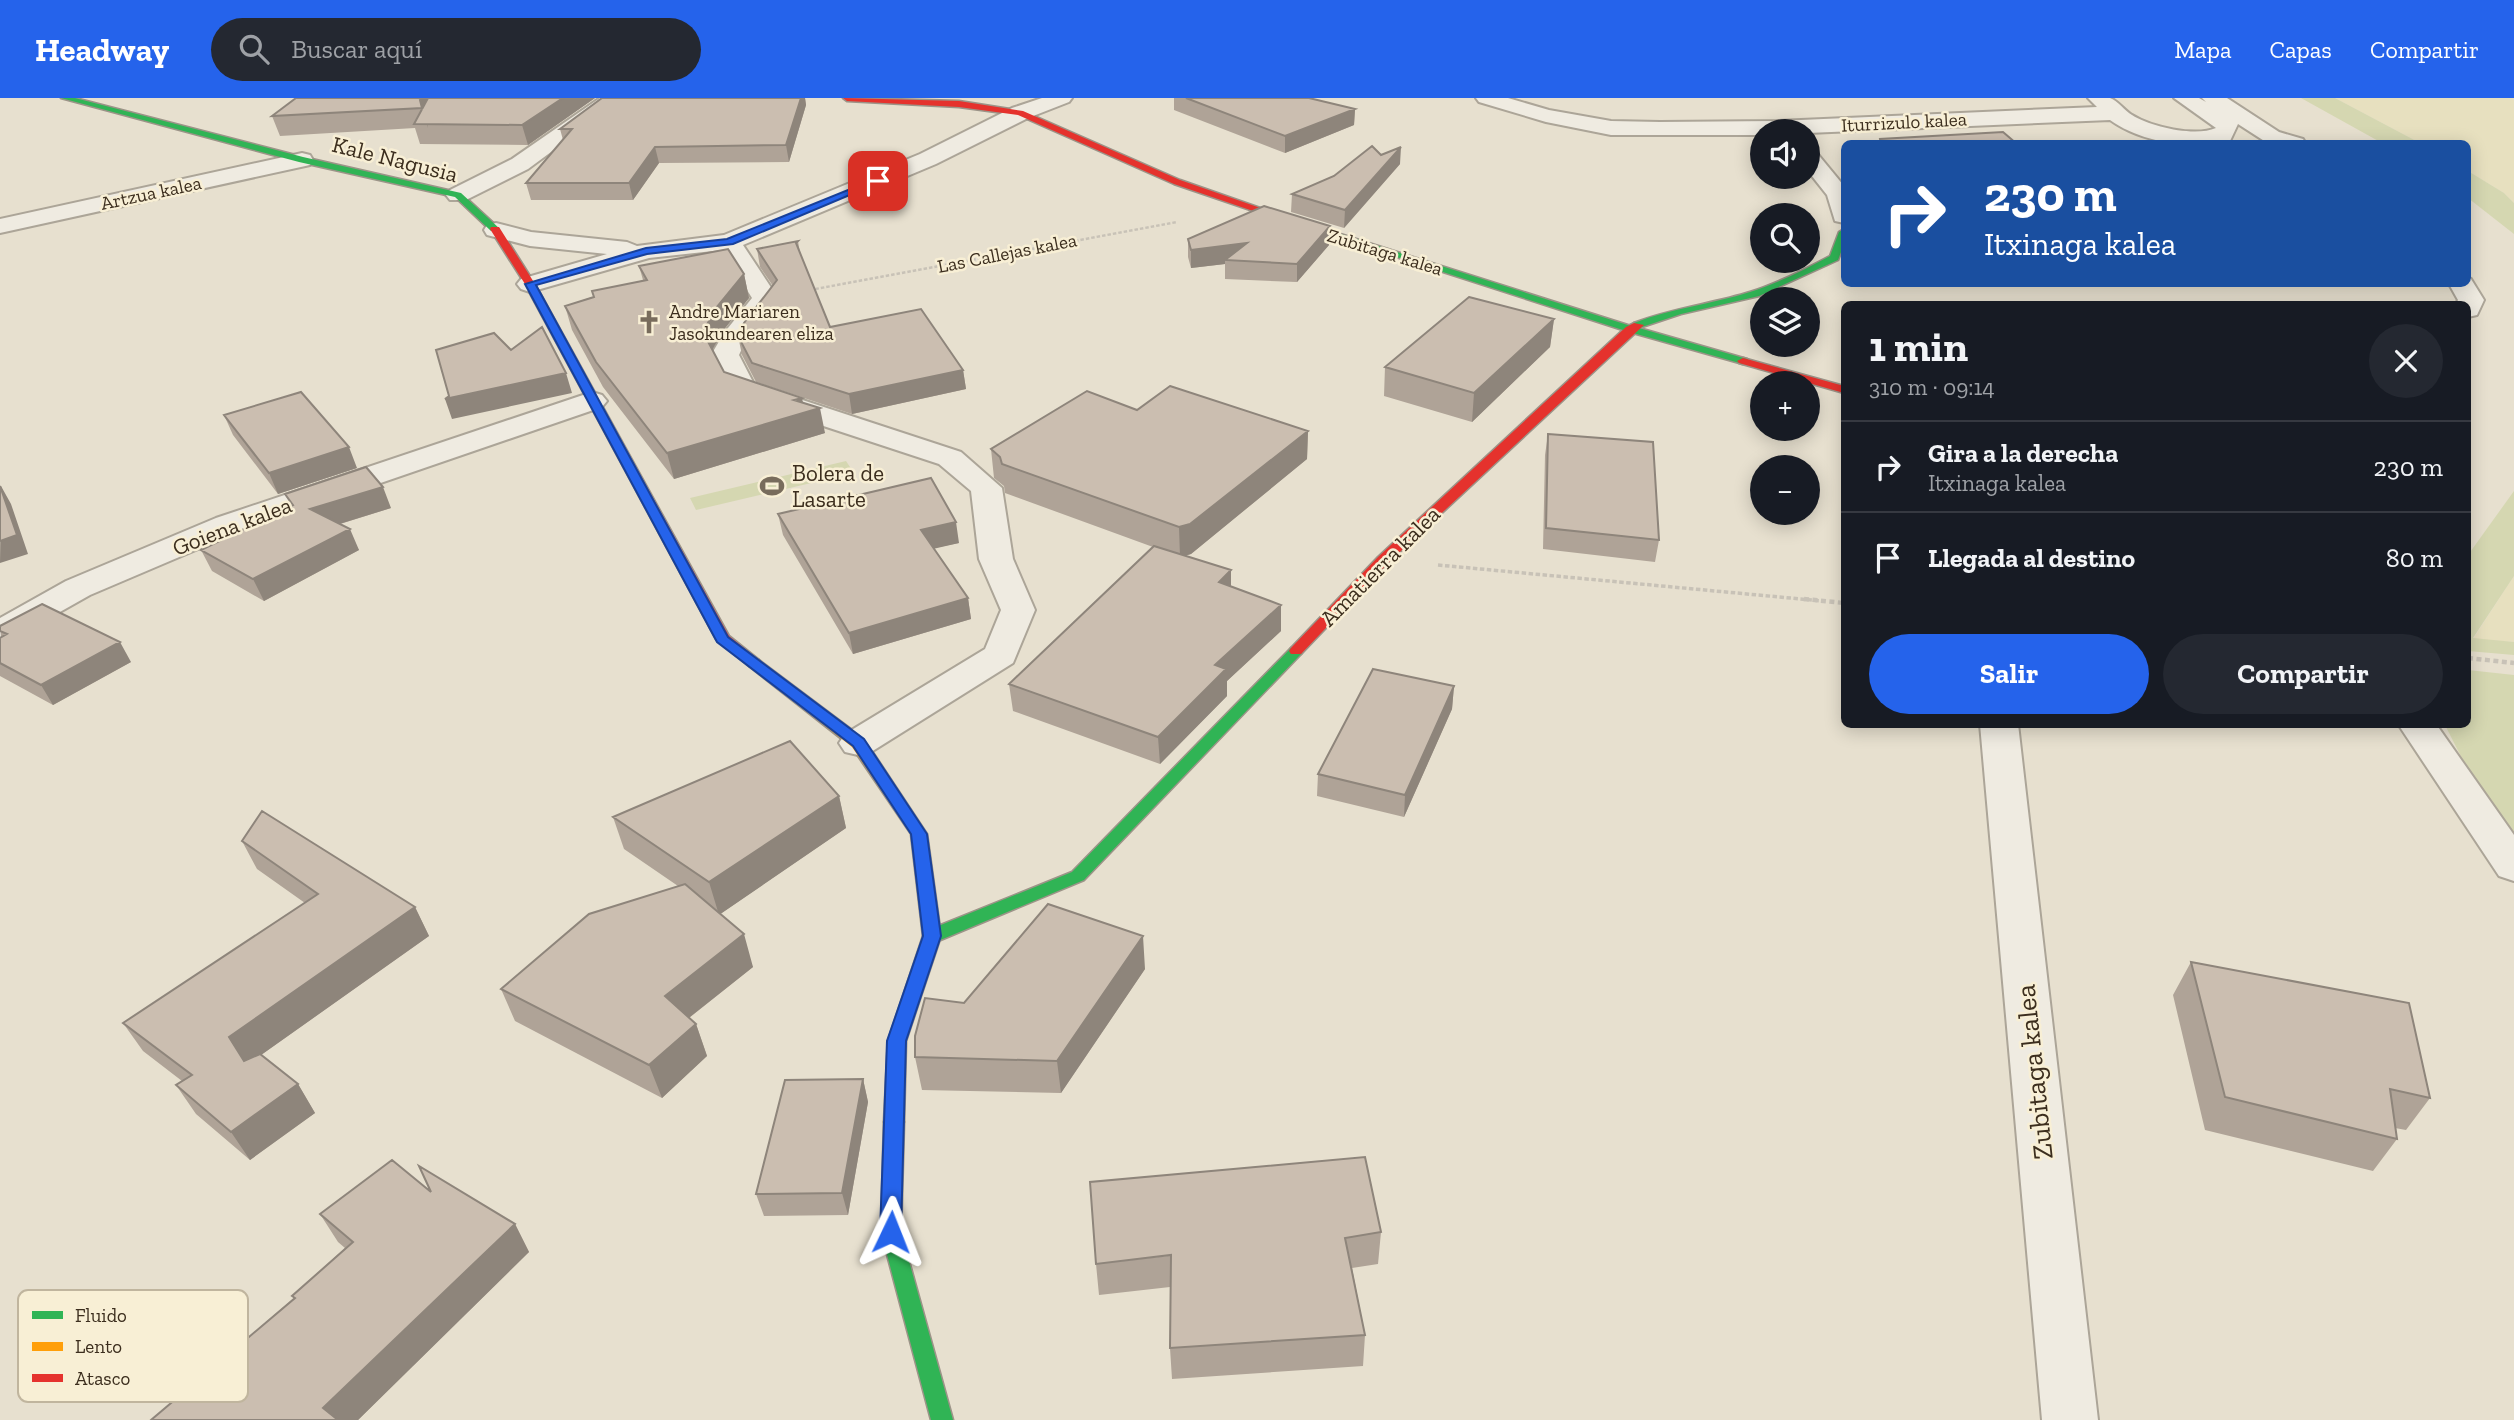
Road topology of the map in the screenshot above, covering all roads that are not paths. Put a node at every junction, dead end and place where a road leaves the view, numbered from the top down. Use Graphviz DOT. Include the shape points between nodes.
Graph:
graph roads {
  1 [pos="65,98"];
  2 [pos="614,98"];
  3 [pos="847,98"];
  4 [pos="1062,98"];
  5 [pos="1486,98"];
  6 [pos="2184,98"];
  7 [pos="2213,98"];
  8 [pos="2107,105"];
  9 [pos="1020,113"];
  10 [pos="1820,127"];
  11 [pos="1750,130"];
  12 [pos="2283,140"];
  13 [pos="302,160"];
  14 [pos="1820,171"];
  15 [pos="458,195"];
  16 [pos="1841,203"];
  17 [pos="0,226"];
  18 [pos="496,230"];
  19 [pos="1841,240"];
  20 [pos="729,242"];
  21 [pos="646,251"];
  22 [pos="530,284"];
  23 [pos="1630,329"];
  24 [pos="1841,389"];
  25 [pos="592,401"];
  26 [pos="0,632"];
  27 [pos="1998,728"];
  28 [pos="2419,728"];
  29 [pos="858,743"];
  30 [pos="2514,866"];
  31 [pos="932,936"];
  32 [pos="942,1420"];
  33 [pos="2070,1420"];
  1 -- 13 [label="street, Kale Nagusia"];
  2 -- 15 [label="street" via="520,164"];
  3 -- 9 [label="street, Zubitaga kalea" via="959,104"];
  4 -- 9 [label="street"];
  5 -- 11 [label="street, Iturrizulo kalea" via="1546,116 1611,128"];
  6 -- 8 [label="street, Iturrizulo kalea" via="2228,126 2222,136 2174,138 2146,132"];
  7 -- 12 [label="street"];
  8 -- 10 [label="street, Iturrizulo kalea"];
  9 -- 20 [label="street" via="929,159"];
  9 -- 23 [label="street, Zubitaga kalea" via="1250,209"];
  13 -- 15 [label="street, Kale Nagusia"];
  13 -- 17 [label="street, Artzua kalea"];
  14 -- 16 [label="street"];
  15 -- 18 [label="street, Kale Nagusia"];
  18 -- 21 [label="street" via="530,239"];
  18 -- 22 [label="street, Kale Nagusia"];
  19 -- 23 [label="street, Amatierra kalea" via="1834,258 1796,278 1745,297 1670,312"];
  20 -- 21 [label="street"];
  20 -- 29 [label="street" via="765,298 756,314 732,336 725,355 742,390 950,458 986,488 996,559 1018,610 1000,655"];
  21 -- 22 [label="street"];
  22 -- 25 [label="street, Kale Nagusia"];
  23 -- 24 [label="street, Zubitaga kalea"];
  23 -- 31 [label="street, Amatierra kalea" via="1383,560 1078,876"];
  25 -- 26 [label="street, Goiena kalea" via="228,525 78,588"];
  25 -- 29 [label="street, Kale Nagusia" via="723,639"];
  27 -- 33 [label="street, Zubitaga kalea"];
  28 -- 30 [label="street"];
  29 -- 31 [label="street, Kale Nagusia" via="919,834"];
  31 -- 32 [label="street, Kale Nagusia" via="897,1041 891,1232"];
}
